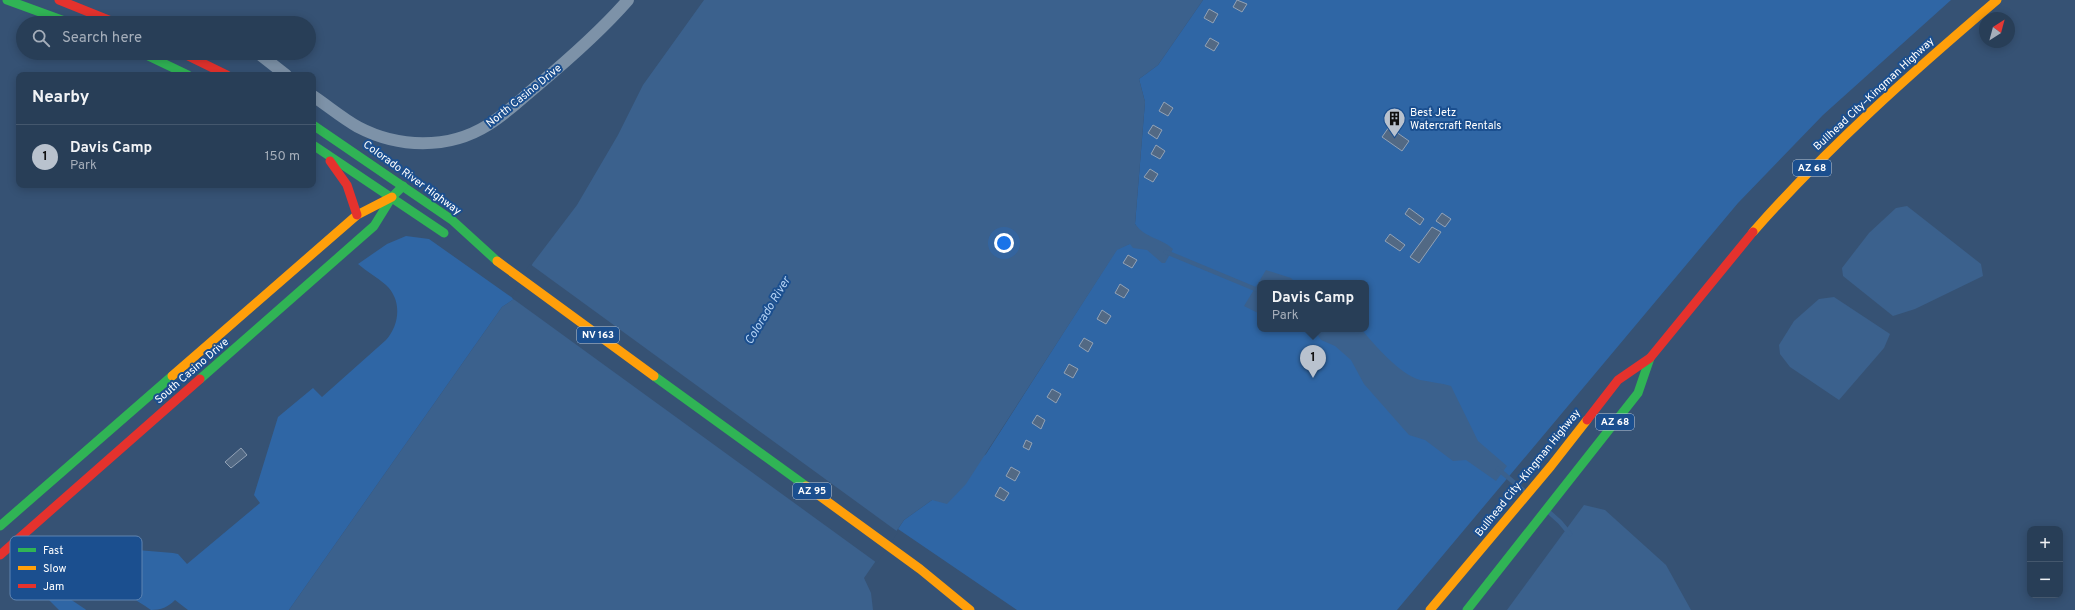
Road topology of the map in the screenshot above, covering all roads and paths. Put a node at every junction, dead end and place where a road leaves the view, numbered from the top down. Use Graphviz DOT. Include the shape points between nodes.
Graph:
graph roads {
  1 [pos="7,0"];
  2 [pos="59,0"];
  3 [pos="628,0"];
  4 [pos="1997,0"];
  5 [pos="51,16"];
  6 [pos="99,16"];
  7 [pos="157,60"];
  8 [pos="197,60"];
  9 [pos="211,60"];
  10 [pos="267,60"];
  11 [pos="214,68"];
  12 [pos="182,72"];
  13 [pos="221,72"];
  14 [pos="282,72"];
  15 [pos="316,98"];
  16 [pos="316,127"];
  17 [pos="316,147"];
  18 [pos="322,150"];
  19 [pos="403,186"];
  20 [pos="392,198"];
  21 [pos="357,214"];
  22 [pos="452,238"];
  23 [pos="465,244"];
  24 [pos="492,258"];
  25 [pos="1650,358"];
  26 [pos="704,412"];
  27 [pos="26,518"];
  28 [pos="0,526"];
  29 [pos="13,536"];
  30 [pos="10,541"];
  31 [pos="0,555"];
  32 [pos="920,569"];
  33 [pos="980,606"];
  34 [pos="970,610"];
  35 [pos="1430,610"];
  36 [pos="1467,610"];
  1 -- 5 [label="main road"];
  2 -- 6 [label="main road"];
  3 -- 15 [label="street, North Casino Drive" via="571,58 500,117 459,138 422,144 384,138 356,126"];
  4 -- 25 [label="main road, Bullhead City–Kingman Highway / AZ 68" via="1925,61 1801,180 1753,232"];
  7 -- 12 [label="main road"];
  8 -- 11 [label="main road"];
  9 -- 11 [label="main road"];
  10 -- 14 [label="street"];
  11 -- 13 [label="main road"];
  16 -- 19 [label="main road, Colorado River Highway / NV 163"];
  17 -- 18 [label="main road"];
  18 -- 20 [label="main road"];
  18 -- 21 [label="main road" via="347,185"];
  19 -- 20 [label="main road, South Casino Drive"];
  19 -- 24 [label="main road, Colorado River Highway / NV 163" via="452,220"];
  20 -- 21 [label="main road, South Casino Drive"];
  20 -- 22 [label="main road"];
  20 -- 27 [label="main road, South Casino Drive" via="374,226"];
  21 -- 27 [label="main road, South Casino Drive"];
  23 -- 24 [label="main road, Colorado River Highway / NV 163"];
  24 -- 26 [label="main road, Colorado River Highway / NV 163"];
  25 -- 35 [label="main road, Bullhead City–Kingman Highway / AZ 68" via="1618,380 1491,540"];
  25 -- 36 [label="main road, Bullhead City–Kingman Highway / AZ 68" via="1638,393"];
  26 -- 32 [label="main road, AZ 95"];
  27 -- 28 [label="main road, South Casino Drive"];
  27 -- 29 [label="main road, South Casino Drive"];
  30 -- 31 [label="main road, South Casino Drive"];
  32 -- 33 [label="main road, AZ 95"];
  32 -- 34 [label="main road, AZ 95"];
}
